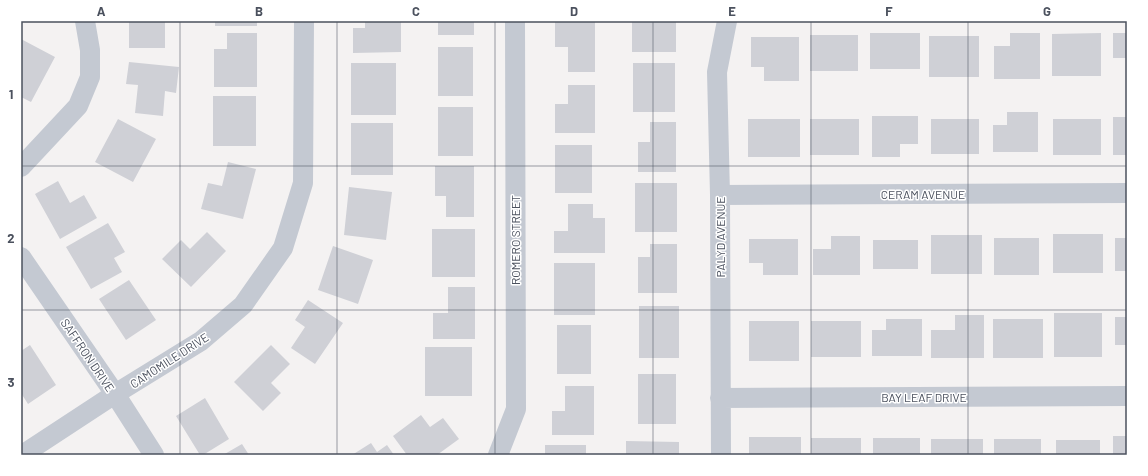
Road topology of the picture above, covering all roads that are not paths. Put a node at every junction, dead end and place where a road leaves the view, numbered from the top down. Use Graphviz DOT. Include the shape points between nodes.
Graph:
graph roads {
  1 [pos="85,21"];
  2 [pos="304,21"];
  3 [pos="515,21"];
  4 [pos="727,21"];
  5 [pos="21,167"];
  6 [pos="1127,193"];
  7 [pos="720,195"];
  8 [pos="21,257"];
  9 [pos="115,394"];
  10 [pos="1127,396"];
  11 [pos="720,398"];
  12 [pos="22,455"];
  13 [pos="154,455"];
  14 [pos="498,455"];
  15 [pos="721,455"];
  1 -- 5 [label="street" via="90,50 90,77 78,106"];
  2 -- 9 [label="street, CAMOMILE DRIVE" via="303,183 283,248 243,305 201,341"];
  3 -- 14 [label="street, ROMERO STREET" via="516,409"];
  4 -- 7 [label="street, PALYD AVENUE" via="717,72"];
  6 -- 7 [label="street, CERAM AVENUE"];
  7 -- 11 [label="street, PALYD AVENUE"];
  8 -- 9 [label="street, SAFFRON DRIVE"];
  9 -- 12 [label="street, CAMOMILE DRIVE"];
  9 -- 13 [label="street, SAFFRON DRIVE"];
  10 -- 11 [label="street, BAY LEAF DRIVE"];
  11 -- 15 [label="street, PALYD AVENUE"];
}
